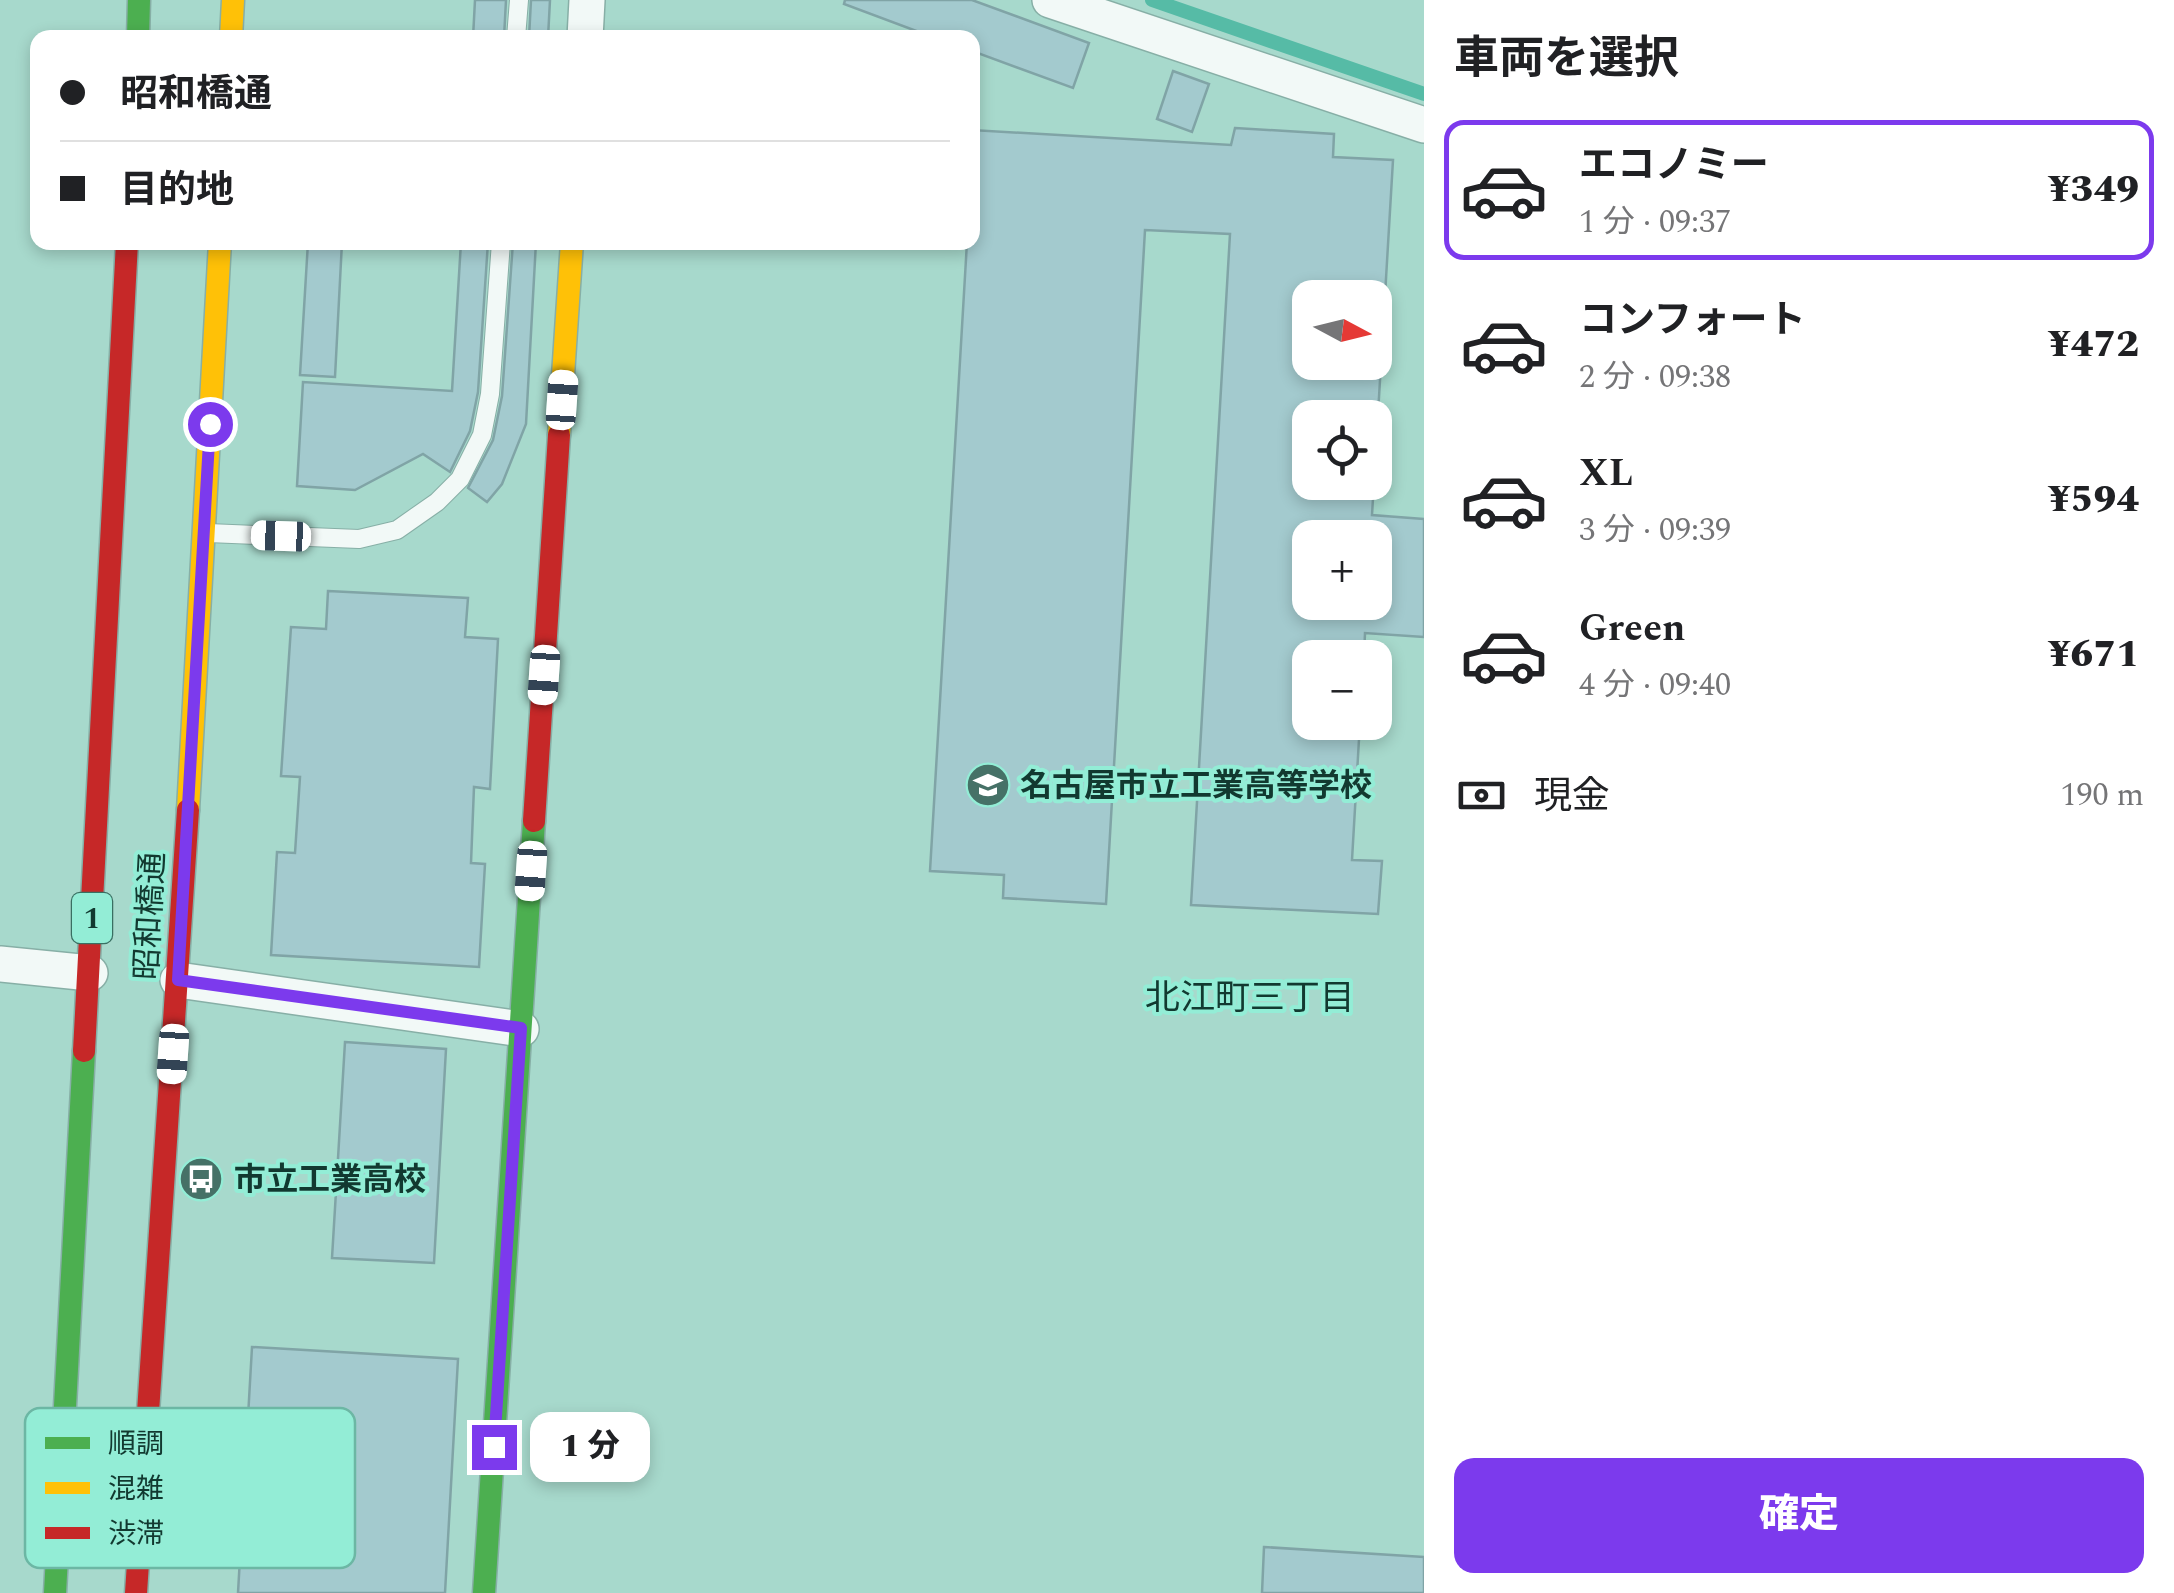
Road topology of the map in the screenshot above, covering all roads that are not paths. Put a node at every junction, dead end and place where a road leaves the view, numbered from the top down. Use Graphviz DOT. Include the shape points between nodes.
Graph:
graph roads {
  1 [pos="140,0"];
  2 [pos="234,0"];
  3 [pos="519,0"];
  4 [pos="587,0"];
  5 [pos="1050,0"];
  6 [pos="138,30"];
  7 [pos="232,30"];
  8 [pos="517,30"];
  9 [pos="585,30"];
  10 [pos="1424,125"];
  11 [pos="127,250"];
  12 [pos="220,250"];
  13 [pos="500,250"];
  14 [pos="571,250"];
  15 [pos="204,533"];
  16 [pos="0,964"];
  17 [pos="90,973"];
  18 [pos="178,980"];
  19 [pos="521,1028"];
  20 [pos="65,1408"];
  21 [pos="149,1408"];
  22 [pos="56,1568"];
  23 [pos="138,1568"];
  24 [pos="55,1593"];
  25 [pos="136,1593"];
  26 [pos="484,1593"];
  1 -- 6 [label="main road"];
  2 -- 7 [label="main road"];
  3 -- 8 [label="lane"];
  4 -- 9 [label="street"];
  5 -- 10 [label="street"];
  11 -- 17 [label="main road, 昭和橋通 / 1"];
  12 -- 15 [label="main road, 昭和橋通"];
  13 -- 15 [label="lane" via="482,435 460,479 437,502 397,530 359,539"];
  14 -- 19 [label="main road"];
  15 -- 18 [label="main road, 昭和橋通"];
  16 -- 17 [label="street"];
  17 -- 20 [label="main road, 昭和橋通 / 1"];
  18 -- 19 [label="street"];
  18 -- 21 [label="main road, 昭和橋通"];
  19 -- 26 [label="main road"];
  22 -- 24 [label="main road, 昭和橋通 / 1"];
  23 -- 25 [label="main road, 昭和橋通"];
}
